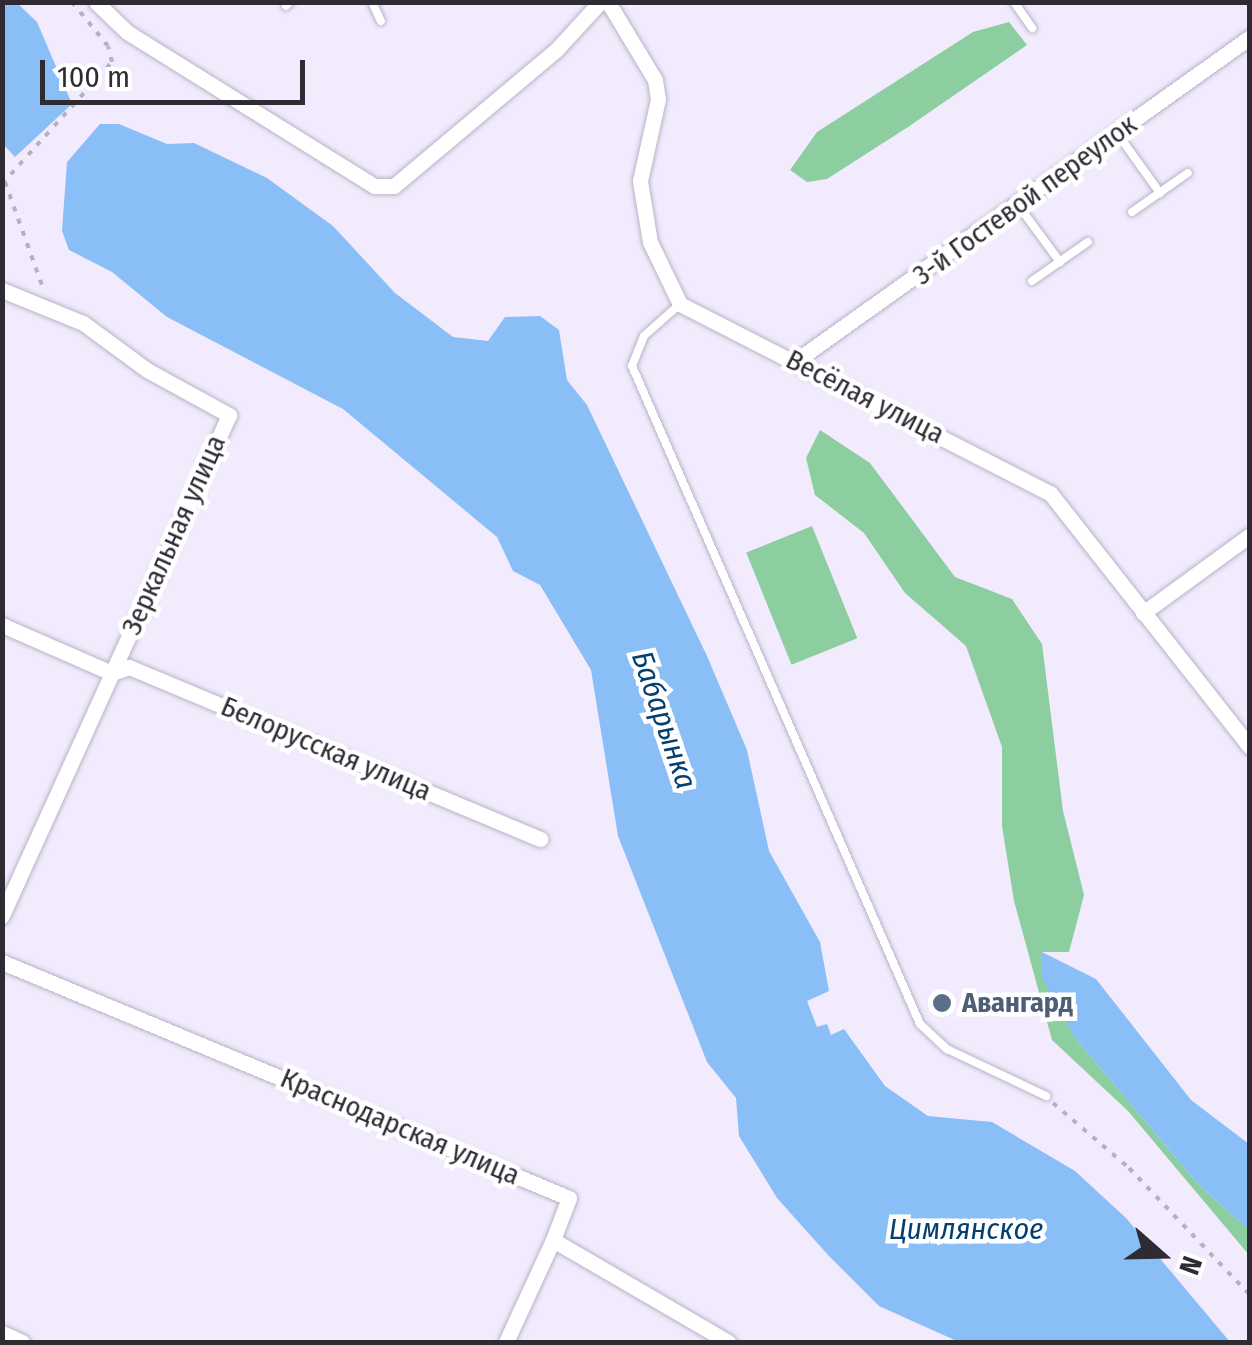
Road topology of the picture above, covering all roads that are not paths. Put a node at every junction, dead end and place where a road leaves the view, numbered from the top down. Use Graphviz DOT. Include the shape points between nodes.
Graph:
graph roads {
  1 [pos="96,2"];
  2 [pos="372,2"];
  3 [pos="600,2"];
  4 [pos="608,2"];
  5 [pos="1014,2"];
  6 [pos="381,21"];
  7 [pos="1032,28"];
  8 [pos="1250,37"];
  9 [pos="1117,134"];
  10 [pos="1188,173"];
  11 [pos="1160,193"];
  12 [pos="1018,205"];
  13 [pos="1132,212"];
  14 [pos="1088,242"];
  15 [pos="1060,262"];
  16 [pos="1032,281"];
  17 [pos="2,290"];
  18 [pos="680,304"];
  19 [pos="798,360"];
  20 [pos="1250,535"];
  21 [pos="1143,613"];
  22 [pos="2,626"];
  23 [pos="112,673"];
  24 [pos="1250,747"];
  25 [pos="540,839"];
  26 [pos="2,916"];
  27 [pos="2,962"];
  28 [pos="1046,1096"];
  29 [pos="553,1240"];
  30 [pos="2,1333"];
  31 [pos="22,1342"];
  32 [pos="506,1342"];
  33 [pos="728,1342"];
  1 -- 3 [label="street" via="127,32 374,186 394,186 557,50"];
  2 -- 6 [label="lane"];
  4 -- 18 [label="street" via="656,80 640,181 650,242"];
  5 -- 7 [label="lane"];
  8 -- 9 [label="street, 3-й Гостевой переулок"];
  9 -- 11 [label="lane"];
  9 -- 12 [label="street, 3-й Гостевой переулок"];
  10 -- 11 [label="lane"];
  11 -- 13 [label="lane"];
  12 -- 15 [label="lane"];
  12 -- 19 [label="street, 3-й Гостевой переулок"];
  14 -- 15 [label="lane"];
  15 -- 16 [label="lane"];
  17 -- 23 [label="street, Зеркальная улица" via="49,306 229,415"];
  18 -- 19 [label="street, Весёлая улица"];
  18 -- 28 [label="lane" via="644,336 632,366 920,1024 947,1048"];
  19 -- 21 [label="street, Весёлая улица" via="1050,493"];
  20 -- 21 [label="street"];
  21 -- 24 [label="street, Весёлая улица"];
  22 -- 23 [label="street, Белорусская улица"];
  23 -- 25 [label="street, Белорусская улица" via="129,667"];
  23 -- 26 [label="street"];
  27 -- 29 [label="street, Краснодарская улица" via="568,1198"];
  29 -- 32 [label="street"];
  29 -- 33 [label="street"];
  30 -- 31 [label="street"];
}
